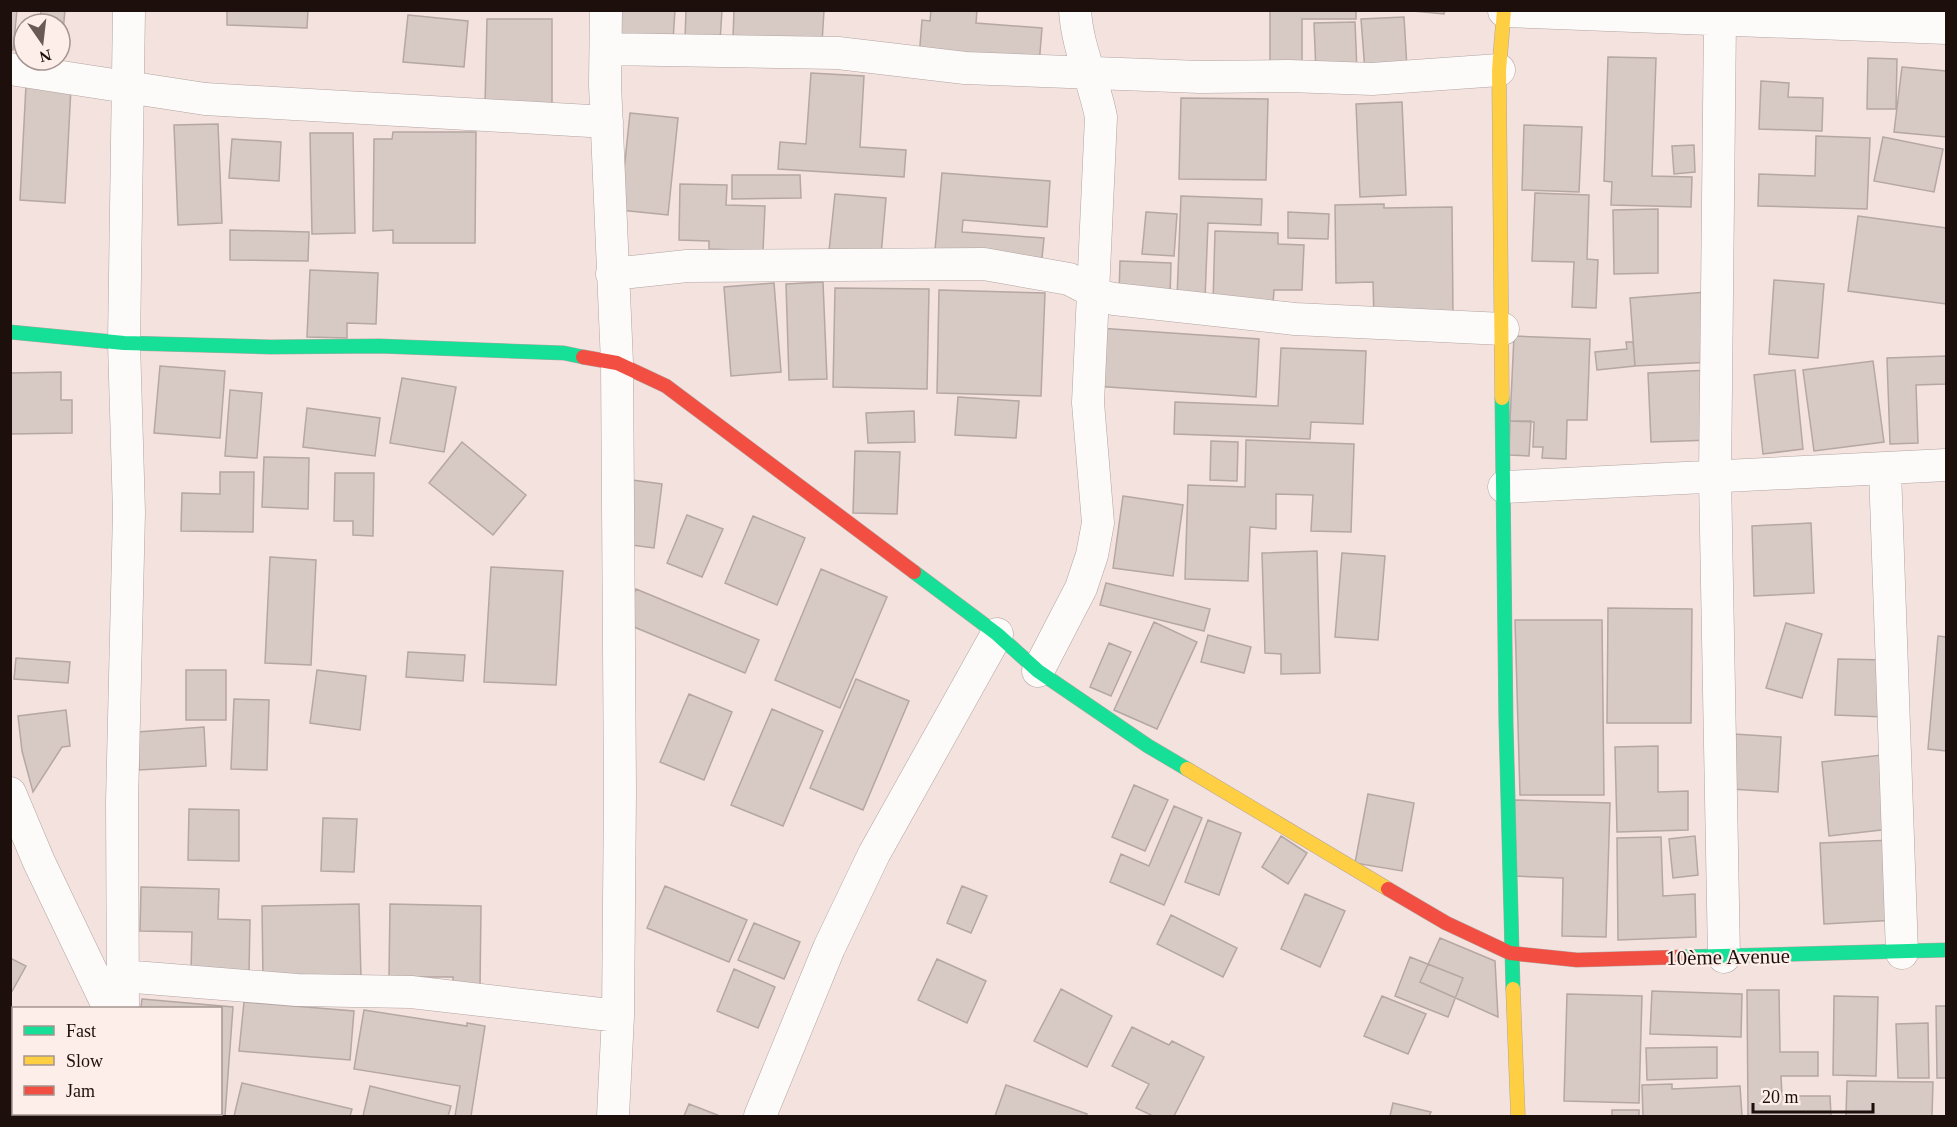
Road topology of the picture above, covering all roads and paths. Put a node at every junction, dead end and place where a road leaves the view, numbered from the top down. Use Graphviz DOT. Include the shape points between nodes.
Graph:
graph roads {
  1 [pos="129,10"];
  2 [pos="606,10"];
  3 [pos="1075,10"];
  4 [pos="1504,11"];
  5 [pos="1720,19"];
  6 [pos="1947,28"];
  7 [pos="606,49"];
  8 [pos="10,69"];
  9 [pos="1499,70"];
  10 [pos="1088,72"];
  11 [pos="130,88"];
  12 [pos="607,122"];
  13 [pos="612,274"];
  14 [pos="1093,292"];
  15 [pos="1503,329"];
  16 [pos="10,332"];
  17 [pos="124,343"];
  18 [pos="617,363"];
  19 [pos="1947,465"];
  20 [pos="1885,470"];
  21 [pos="1715,477"];
  22 [pos="1504,487"];
  23 [pos="998,634"];
  24 [pos="1038,671"];
  25 [pos="10,793"];
  26 [pos="1947,950"];
  27 [pos="1510,953"];
  28 [pos="1902,953"];
  29 [pos="1724,957"];
  30 [pos="122,976"];
  31 [pos="109,1007"];
  32 [pos="123,1007"];
  33 [pos="618,1016"];
  34 [pos="613,1116"];
  35 [pos="759,1116"];
  36 [pos="1518,1116"];
  1 -- 11 [label="street"];
  2 -- 7 [label="street"];
  3 -- 10 [label="street"];
  4 -- 5 [label="street"];
  4 -- 9 [label="street"];
  5 -- 6 [label="street"];
  5 -- 21 [label="street"];
  7 -- 10 [label="street" via="838,53 965,68"];
  7 -- 12 [label="street"];
  8 -- 11 [label="street"];
  9 -- 10 [label="street" via="1372,79"];
  9 -- 15 [label="street"];
  10 -- 14 [label="street" via="1101,117"];
  11 -- 12 [label="street" via="205,99"];
  11 -- 17 [label="street"];
  12 -- 13 [label="street"];
  13 -- 14 [label="street" via="687,266 984,264 1069,279"];
  13 -- 18 [label="street"];
  14 -- 15 [label="street" via="1104,297 1295,319"];
  14 -- 24 [label="street" via="1089,403 1098,523 1081,588"];
  15 -- 22 [label="street"];
  16 -- 17 [label="street, 10ème Avenue"];
  17 -- 18 [label="street, 10ème Avenue" via="564,353"];
  17 -- 30 [label="street" via="129,512"];
  18 -- 23 [label="street, 10ème Avenue" via="666,386"];
  18 -- 33 [label="street"];
  19 -- 20 [label="street"];
  20 -- 21 [label="street"];
  20 -- 28 [label="street"];
  21 -- 22 [label="street"];
  21 -- 29 [label="street"];
  22 -- 27 [label="street"];
  23 -- 24 [label="street, 10ème Avenue"];
  23 -- 35 [label="street" via="874,854 829,948"];
  24 -- 27 [label="street, 10ème Avenue" via="1168,758 1446,923"];
  25 -- 31 [label="street"];
  26 -- 28 [label="street, 10ème Avenue"];
  27 -- 29 [label="street, 10ème Avenue" via="1577,960"];
  27 -- 36 [label="street"];
  28 -- 29 [label="street, 10ème Avenue"];
  30 -- 32 [label="street"];
  30 -- 33 [label="street" via="297,990 411,992"];
  33 -- 34 [label="street"];
}
